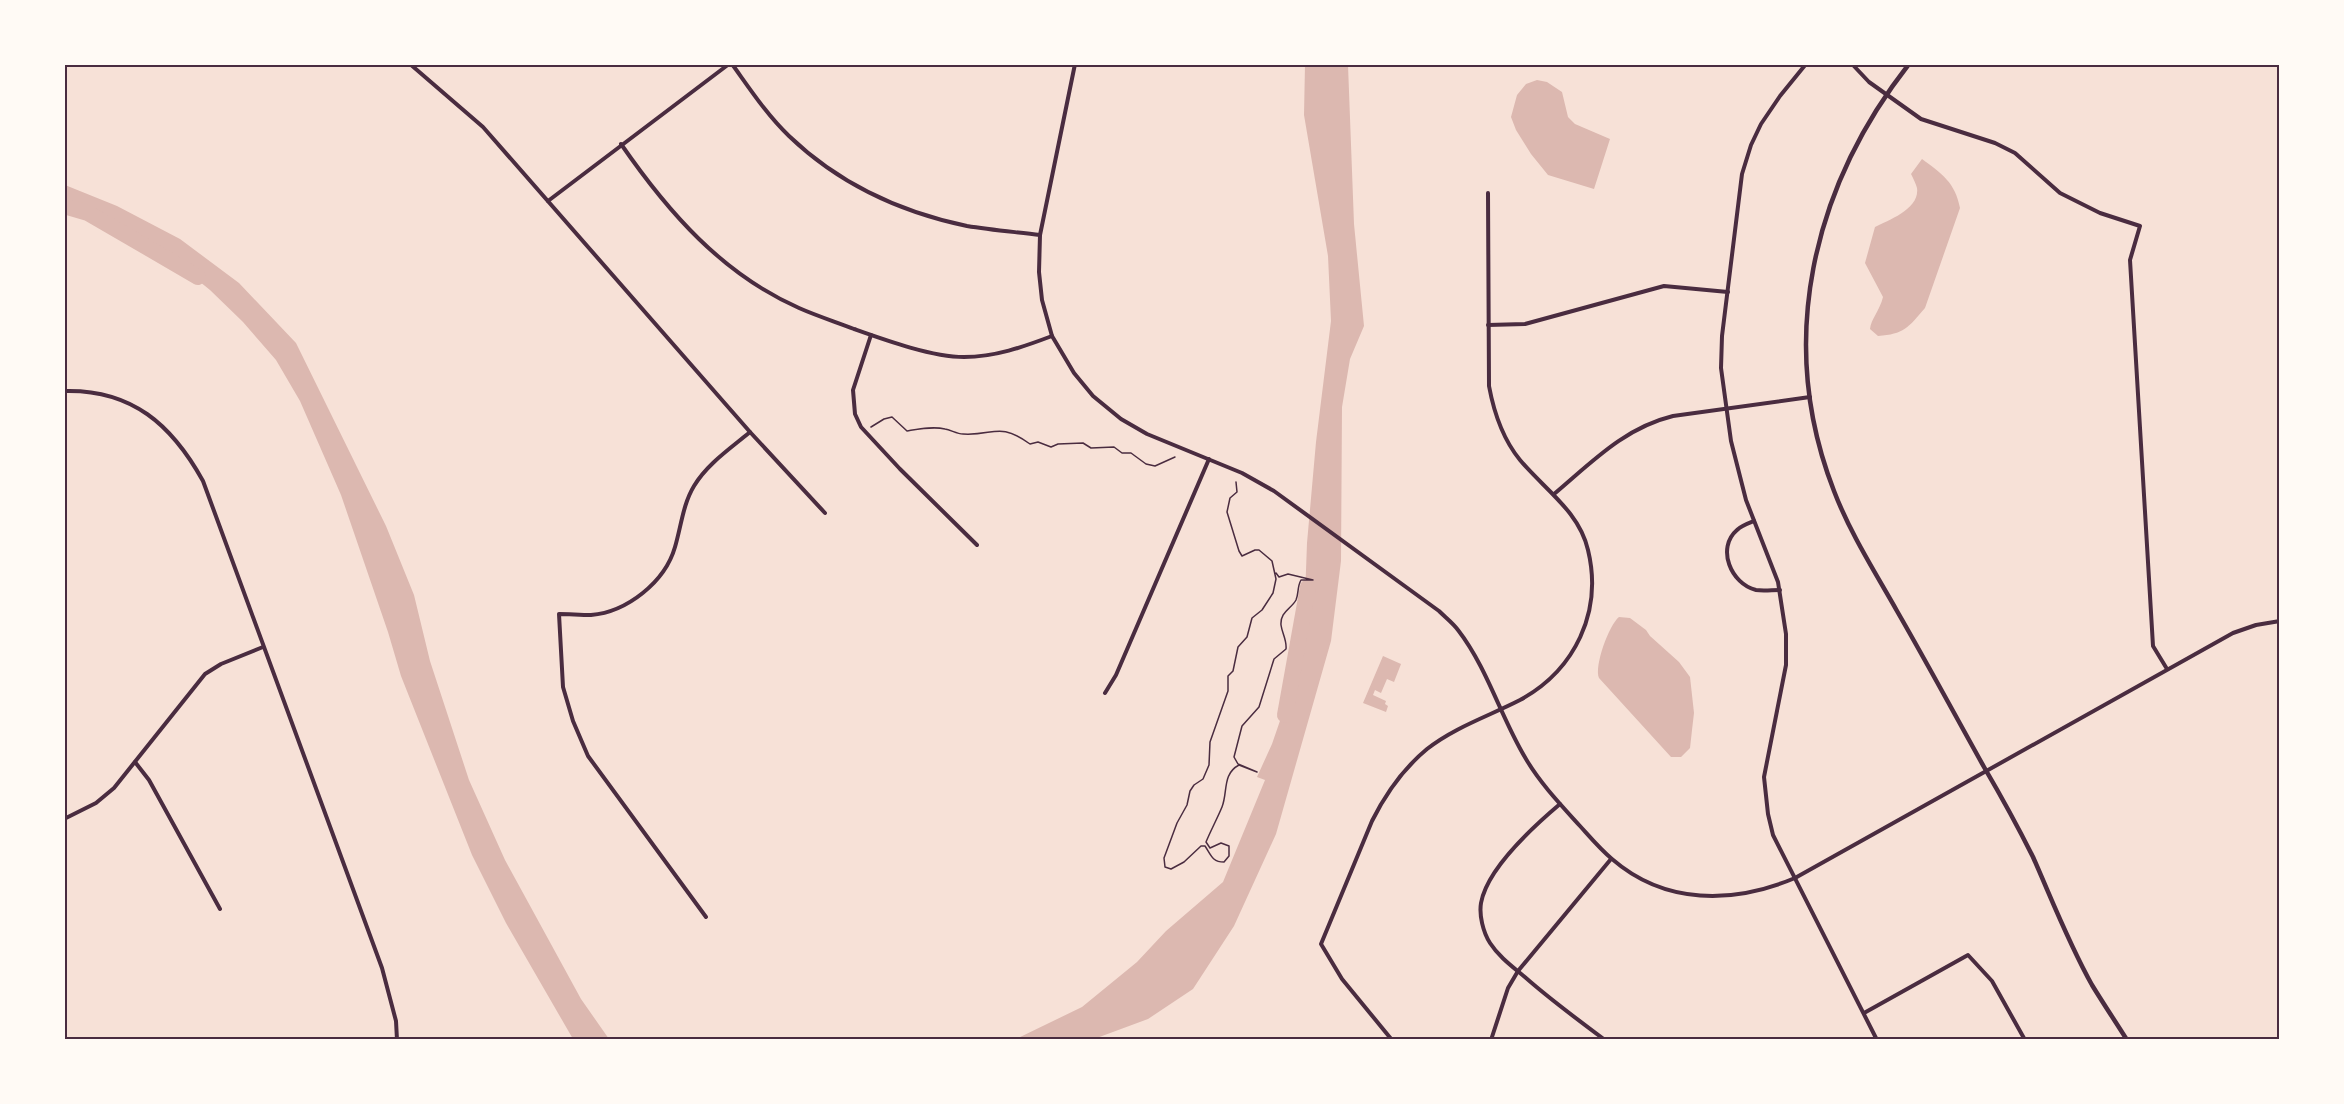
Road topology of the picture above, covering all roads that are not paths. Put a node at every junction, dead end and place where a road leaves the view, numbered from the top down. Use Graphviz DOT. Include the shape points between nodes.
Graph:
graph roads {
  1 [pos="410,64"];
  2 [pos="730,64"];
  3 [pos="1075,64"];
  4 [pos="1806,64"];
  5 [pos="1852,64"];
  6 [pos="1909,64"];
  7 [pos="1887,93"];
  8 [pos="621,144"];
  9 [pos="1488,193"];
  10 [pos="548,201"];
  11 [pos="1040,235"];
  12 [pos="1728,292"];
  13 [pos="1488,325"];
  14 [pos="871,335"];
  15 [pos="1052,336"];
  16 [pos="64,390"];
  17 [pos="1810,397"];
  18 [pos="1726,408"];
  19 [pos="750,432"];
  20 [pos="1209,459"];
  21 [pos="1554,494"];
  22 [pos="825,513"];
  23 [pos="1754,521"];
  24 [pos="977,545"];
  25 [pos="1780,590"];
  26 [pos="2280,621"];
  27 [pos="263,647"];
  28 [pos="2167,669"];
  29 [pos="1106,693"];
  30 [pos="1502,708"];
  31 [pos="135,762"];
  32 [pos="1987,771"];
  33 [pos="1560,804"];
  34 [pos="64,819"];
  35 [pos="1611,859"];
  36 [pos="1795,878"];
  37 [pos="220,909"];
  38 [pos="706,917"];
  39 [pos="1518,971"];
  40 [pos="1864,1013"];
  41 [pos="397,1040"];
  42 [pos="1392,1040"];
  43 [pos="1491,1040"];
  44 [pos="1605,1040"];
  45 [pos="1672,1040"];
  46 [pos="1687,1040"];
  47 [pos="1877,1040"];
  48 [pos="2025,1040"];
  49 [pos="2127,1040"];
  1 -- 10 [label="street" via="483,127"];
  2 -- 8 [label="street"];
  2 -- 11 [label="street" via="789,136 848,182 881,200 923,215 968,226"];
  3 -- 11 [label="street"];
  4 -- 12 [label="street" via="1780,96 1751,145 1738,196"];
  5 -- 7 [label="street" via="1869,82"];
  6 -- 7 [label="street"];
  7 -- 17 [label="street" via="1839,181 1822,227 1808,294"];
  7 -- 28 [label="street" via="1921,119 2015,153 2060,193 2100,213 2140,226 2130,260 2153,646"];
  8 -- 10 [label="street"];
  8 -- 14 [label="street" via="677,218 743,276 798,308"];
  9 -- 13 [label="street"];
  10 -- 19 [label="street"];
  11 -- 15 [label="street" via="1042,300"];
  12 -- 13 [label="street" via="1664,286 1525,324"];
  12 -- 18 [label="street" via="1721,368"];
  13 -- 21 [label="street" via="1489,386 1494,415 1520,460"];
  14 -- 15 [label="street" via="947,356 966,357 1014,350"];
  14 -- 24 [label="street" via="853,390 855,414 861,427"];
  15 -- 20 [label="street" via="1093,396 1121,419"];
  16 -- 27 [label="street" via="121,400 148,414 188,454 203,481"];
  17 -- 18 [label="street"];
  17 -- 32 [label="street" via="1820,451 1844,514"];
  18 -- 21 [label="street" via="1654,420 1637,428"];
  18 -- 23 [label="street"];
  19 -- 22 [label="street"];
  19 -- 38 [label="street" via="694,485 675,550 645,592 631,602 592,615 559,614 563,689 588,756"];
  20 -- 29 [label="street"];
  20 -- 30 [label="street" via="1291,502 1439,611 1458,631"];
  21 -- 30 [label="street" via="1576,522 1588,549 1593,591 1589,618 1568,660 1535,690"];
  23 -- 25 [label="street"];
  23 -- 25 [label="street" via="1737,530 1729,542 1727,561 1745,585 1757,590"];
  25 -- 36 [label="street" via="1786,664 1764,777 1773,835"];
  26 -- 28 [label="street" via="2232,633"];
  27 -- 31 [label="street" via="205,674"];
  27 -- 41 [label="street" via="382,968"];
  28 -- 32 [label="street"];
  30 -- 33 [label="street" via="1526,759"];
  30 -- 42 [label="street" via="1448,735 1408,766 1381,804 1321,945 1342,979"];
  31 -- 34 [label="street" via="106,795"];
  31 -- 37 [label="street" via="150,780"];
  32 -- 36 [label="street"];
  32 -- 49 [label="street" via="2069,940"];
  33 -- 35 [label="street"];
  33 -- 39 [label="street" via="1526,835 1485,889 1482,923 1489,942"];
  35 -- 36 [label="street" via="1638,877 1695,896 1756,892"];
  35 -- 39 [label="street"];
  36 -- 40 [label="street"];
  39 -- 43 [label="street" via="1508,988"];
  39 -- 44 [label="street"];
  40 -- 47 [label="street"];
  40 -- 48 [label="street" via="1968,954 1992,981"];
  45 -- 46 [label="street"];
}
